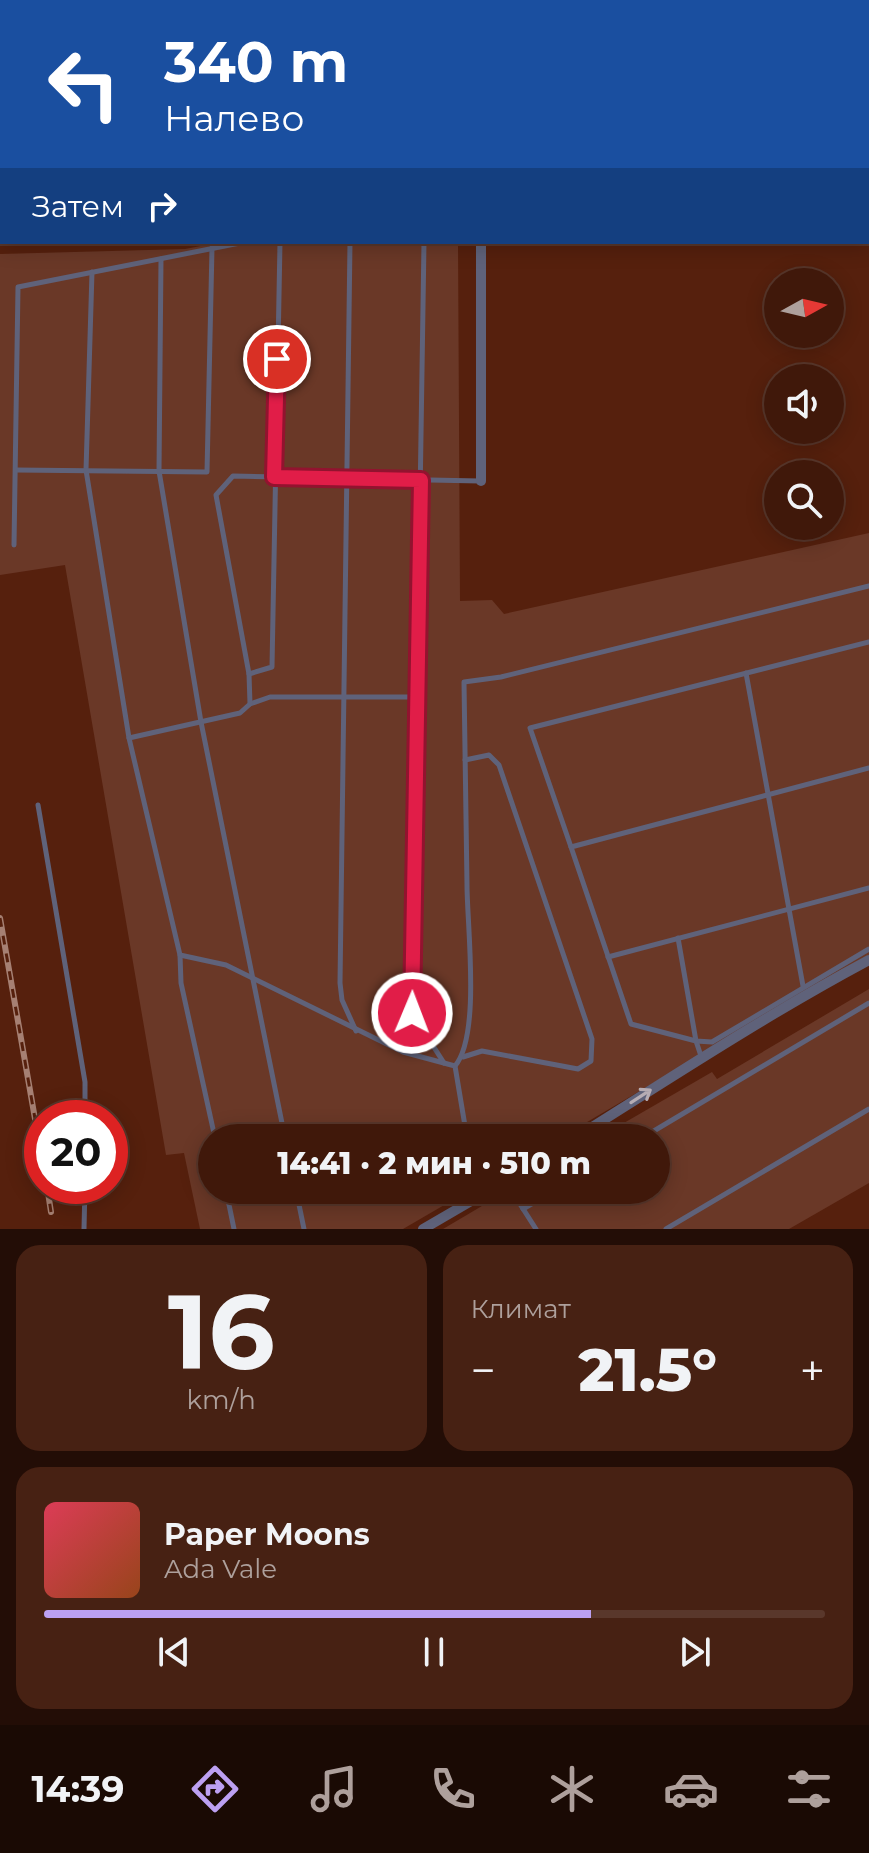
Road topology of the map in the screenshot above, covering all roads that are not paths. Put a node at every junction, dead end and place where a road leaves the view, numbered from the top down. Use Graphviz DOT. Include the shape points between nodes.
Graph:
graph roads {
  1 [pos="234,244"];
  2 [pos="280,244"];
  3 [pos="350,244"];
  4 [pos="424,244"];
  5 [pos="481,244"];
  6 [pos="212,248"];
  7 [pos="161,259"];
  8 [pos="92,272"];
  9 [pos="16,470"];
  10 [pos="86,470"];
  11 [pos="159,471"];
  12 [pos="274,477"];
  13 [pos="348,478"];
  14 [pos="421,480"];
  15 [pos="481,481"];
  16 [pos="14,545"];
  17 [pos="869,586"];
  18 [pos="869,642"];
  19 [pos="746,673"];
  20 [pos="249,674"];
  21 [pos="345,697"];
  22 [pos="417,697"];
  23 [pos="250,704"];
  24 [pos="201,722"];
  25 [pos="129,738"];
  26 [pos="465,760"];
  27 [pos="869,768"];
  28 [pos="769,793"];
  29 [pos="38,805"];
  30 [pos="571,847"];
  31 [pos="869,888"];
  32 [pos="789,910"];
  33 [pos="678,938"];
  34 [pos="869,949"];
  35 [pos="180,955"];
  36 [pos="608,957"];
  37 [pos="869,960"];
  38 [pos="252,977"];
  39 [pos="803,986"];
  40 [pos="869,1003"];
  41 [pos="356,1031"];
  42 [pos="696,1041"];
  43 [pos="701,1056"];
  44 [pos="463,1057"];
  45 [pos="444,1063"];
  46 [pos="455,1066"];
  47 [pos="85,1100"];
  48 [pos="869,1109"];
  49 [pos="212,1124"];
  50 [pos="282,1124"];
  51 [pos="465,1124"];
  52 [pos="597,1124"];
  53 [pos="666,1124"];
  54 [pos="85,1204"];
  55 [pos="229,1204"];
  56 [pos="299,1204"];
  57 [pos="464,1204"];
  58 [pos="520,1204"];
  59 [pos="531,1204"];
  60 [pos="523,1209"];
  61 [pos="84,1229"];
  62 [pos="234,1229"];
  63 [pos="304,1229"];
  64 [pos="423,1229"];
  65 [pos="536,1229"];
  66 [pos="666,1229"];
  1 -- 6 [label="lane"];
  2 -- 12 [label="lane"];
  3 -- 13 [label="lane"];
  4 -- 14 [label="lane"];
  5 -- 15 [label="street"];
  6 -- 7 [label="lane"];
  6 -- 11 [label="lane" via="207,472"];
  7 -- 8 [label="lane"];
  7 -- 11 [label="lane"];
  8 -- 9 [label="lane" via="18,287"];
  8 -- 10 [label="lane"];
  9 -- 10 [label="lane"];
  9 -- 16 [label="lane"];
  10 -- 11 [label="lane"];
  10 -- 25 [label="lane"];
  11 -- 24 [label="lane"];
  12 -- 13 [label="lane"];
  12 -- 20 [label="lane" via="272,667"];
  12 -- 20 [label="lane" via="233,476 216,495"];
  13 -- 14 [label="lane"];
  13 -- 21 [label="lane"];
  14 -- 15 [label="lane"];
  14 -- 22 [label="lane"];
  17 -- 26 [label="lane" via="464,682"];
  18 -- 19 [label="lane"];
  19 -- 28 [label="lane"];
  19 -- 30 [label="lane" via="530,728"];
  20 -- 23 [label="lane"];
  21 -- 22 [label="lane"];
  21 -- 23 [label="lane" via="270,697"];
  21 -- 41 [label="lane" via="340,983"];
  22 -- 45 [label="lane" via="412,1013"];
  23 -- 24 [label="lane" via="240,713"];
  24 -- 25 [label="lane"];
  24 -- 38 [label="lane"];
  25 -- 35 [label="lane"];
  26 -- 44 [label="lane" via="471,994"];
  26 -- 44 [label="lane" via="489,755 499,765 592,1039 591,1061 578,1069 482,1051"];
  27 -- 28 [label="lane"];
  28 -- 30 [label="lane"];
  28 -- 32 [label="lane"];
  29 -- 47 [label="lane"];
  30 -- 36 [label="lane"];
  31 -- 32 [label="lane"];
  32 -- 33 [label="lane"];
  32 -- 39 [label="lane"];
  33 -- 36 [label="lane"];
  33 -- 42 [label="lane"];
  34 -- 39 [label="lane"];
  35 -- 38 [label="lane"];
  35 -- 49 [label="lane" via="181,983"];
  36 -- 42 [label="lane" via="631,1024"];
  37 -- 43 [label="street"];
  38 -- 41 [label="lane"];
  38 -- 50 [label="lane"];
  39 -- 42 [label="lane" via="712,1042"];
  40 -- 53 [label="lane"];
  41 -- 45 [label="lane"];
  42 -- 43 [label="lane"];
  52 -- 43 [label="street, one-way"];
  44 -- 46 [label="lane"];
  45 -- 46 [label="lane"];
  46 -- 51 [label="lane"];
  48 -- 66 [label="lane"];
  54 -- 61 [label="lane"];
  55 -- 62 [label="lane"];
  56 -- 63 [label="lane"];
  57 -- 64 [label="street"];
  58 -- 60 [label="lane"];
  59 -- 60 [label="lane"];
  60 -- 65 [label="lane"];
}
